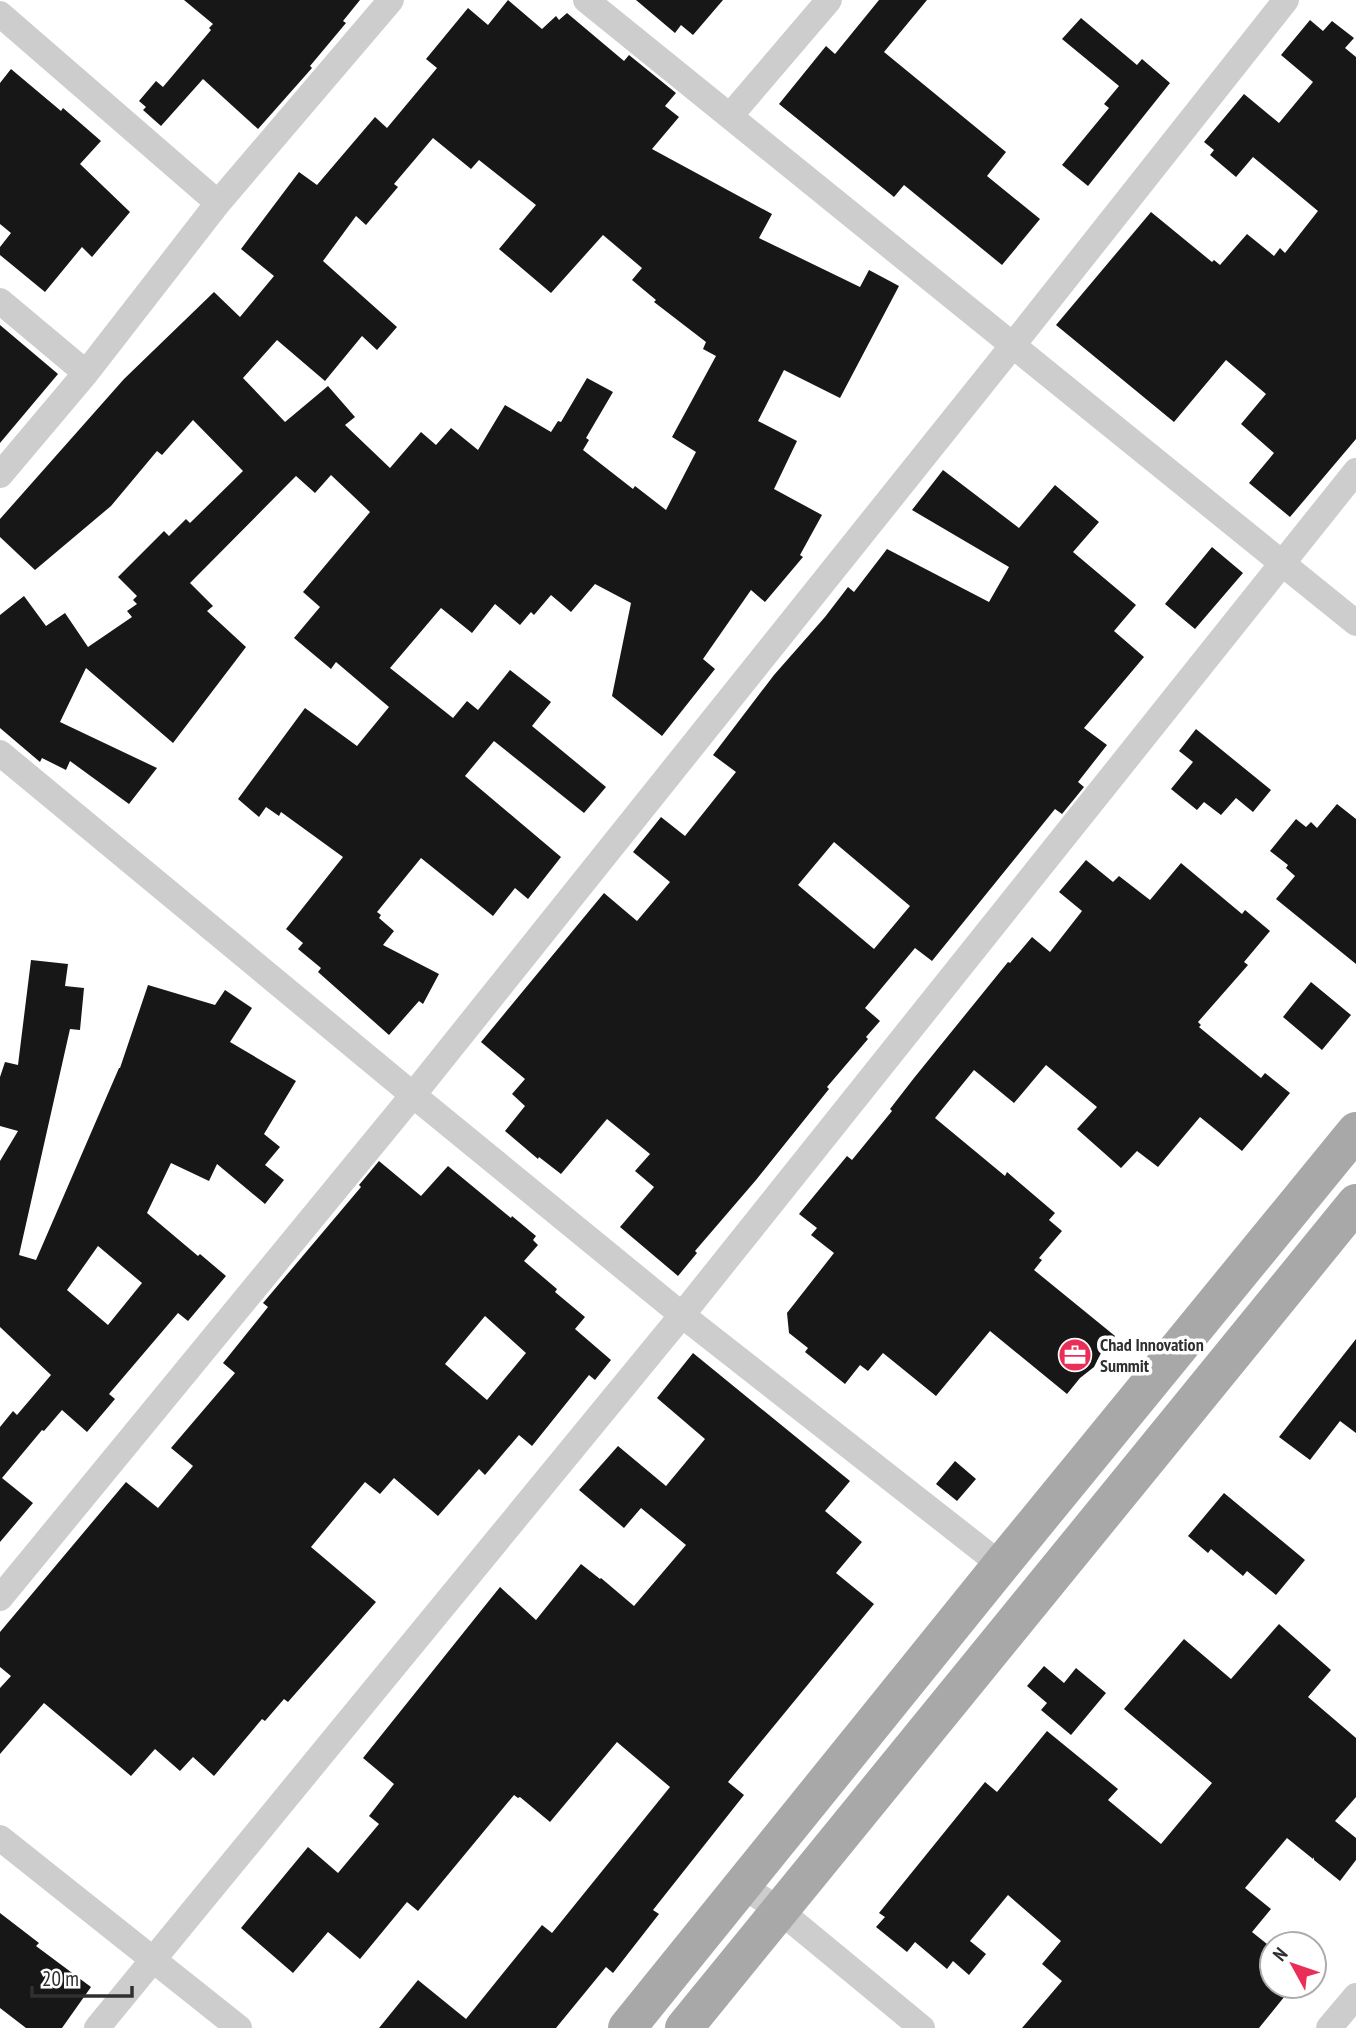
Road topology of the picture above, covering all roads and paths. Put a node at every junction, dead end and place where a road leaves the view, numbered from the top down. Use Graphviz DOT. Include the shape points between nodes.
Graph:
graph roads {
  1 [pos="391,0"];
  2 [pos="586,0"];
  3 [pos="829,0"];
  4 [pos="1286,0"];
  5 [pos="0,14"];
  6 [pos="730,116"];
  7 [pos="218,202"];
  8 [pos="0,302"];
  9 [pos="1013,345"];
  10 [pos="86,373"];
  11 [pos="1356,471"];
  12 [pos="0,475"];
  13 [pos="1283,563"];
  14 [pos="1356,623"];
  15 [pos="0,753"];
  16 [pos="412,1095"];
  17 [pos="1356,1131"];
  18 [pos="1356,1203"];
  19 [pos="682,1315"];
  20 [pos="1001,1565"];
  21 [pos="0,1598"];
  22 [pos="0,1838"];
  23 [pos="743,1886"];
  24 [pos="779,1910"];
  25 [pos="154,1959"];
  26 [pos="1356,1996"];
  27 [pos="97,2028"];
  28 [pos="239,2028"];
  29 [pos="627,2028"];
  30 [pos="684,2028"];
  31 [pos="922,2028"];
  32 [pos="1329,2028"];
  1 -- 7 [label="street"];
  2 -- 6 [label="street"];
  3 -- 6 [label="street"];
  4 -- 9 [label="street"];
  5 -- 7 [label="street"];
  6 -- 9 [label="street"];
  7 -- 10 [label="street"];
  8 -- 10 [label="street"];
  9 -- 13 [label="street"];
  9 -- 16 [label="street"];
  10 -- 12 [label="street"];
  11 -- 13 [label="street"];
  13 -- 14 [label="street"];
  13 -- 19 [label="street"];
  15 -- 16 [label="street"];
  16 -- 19 [label="street"];
  16 -- 21 [label="street"];
  17 -- 20 [label="main road"];
  18 -- 24 [label="main road"];
  19 -- 20 [label="street"];
  19 -- 25 [label="street"];
  20 -- 23 [label="main road"];
  22 -- 25 [label="street"];
  23 -- 24 [label="street"];
  23 -- 29 [label="main road"];
  24 -- 30 [label="main road"];
  24 -- 31 [label="street"];
  25 -- 27 [label="street"];
  25 -- 28 [label="street"];
  26 -- 32 [label="street"];
}
